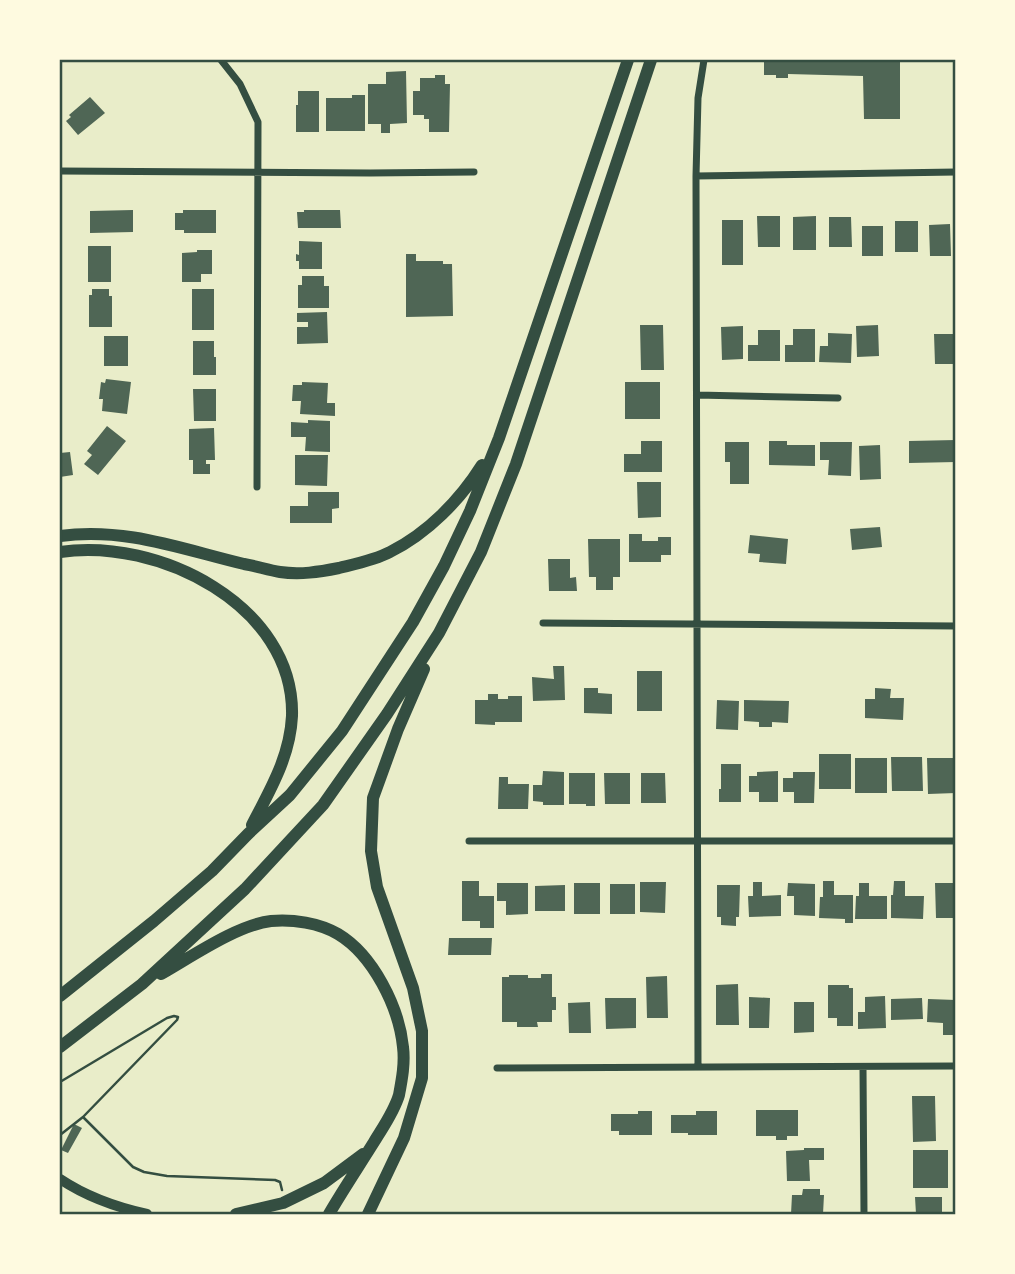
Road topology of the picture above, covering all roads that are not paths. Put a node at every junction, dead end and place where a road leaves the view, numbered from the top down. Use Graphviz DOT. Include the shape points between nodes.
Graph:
graph roads {
  1 [pos="221,60"];
  2 [pos="628,60"];
  3 [pos="651,60"];
  4 [pos="704,60"];
  5 [pos="60,171"];
  6 [pos="258,171"];
  7 [pos="474,172"];
  8 [pos="956,172"];
  9 [pos="696,176"];
  10 [pos="697,395"];
  11 [pos="838,398"];
  12 [pos="499,438"];
  13 [pos="257,486"];
  14 [pos="60,536"];
  15 [pos="60,552"];
  16 [pos="542,623"];
  17 [pos="697,626"];
  18 [pos="956,626"];
  19 [pos="439,633"];
  20 [pos="248,834"];
  21 [pos="469,841"];
  22 [pos="956,841"];
  23 [pos="698,842"];
  24 [pos="142,984"];
  25 [pos="60,996"];
  26 [pos="60,1048"];
  27 [pos="956,1066"];
  28 [pos="698,1067"];
  29 [pos="863,1067"];
  30 [pos="498,1068"];
  31 [pos="369,1150"];
  32 [pos="60,1179"];
  33 [pos="147,1214"];
  34 [pos="236,1214"];
  35 [pos="329,1214"];
  36 [pos="368,1214"];
  37 [pos="864,1214"];
  1 -- 6 [label="street" via="240,83 258,122"];
  2 -- 12 [label="highway"];
  3 -- 19 [label="highway" via="516,464 481,552"];
  4 -- 9 [label="street"];
  5 -- 6 [label="street"];
  6 -- 7 [label="street"];
  6 -- 13 [label="street"];
  8 -- 9 [label="street"];
  9 -- 10 [label="street"];
  10 -- 11 [label="street"];
  10 -- 17 [label="street"];
  12 -- 14 [label="highway" via="475,477 445,512 388,553 351,565 315,573 281,572 120,534"];
  12 -- 20 [label="highway" via="470,512 413,622 342,732 290,795"];
  15 -- 20 [label="highway" via="104,550 148,558 199,578 255,621 276,650 291,696 290,737 278,777"];
  16 -- 17 [label="street"];
  17 -- 18 [label="street"];
  17 -- 23 [label="street"];
  19 -- 24 [label="highway" via="323,805 246,888"];
  19 -- 36 [label="highway" via="373,798 377,887 413,988 422,1031 422,1078 404,1138"];
  20 -- 25 [label="highway" via="154,921"];
  21 -- 23 [label="street"];
  22 -- 23 [label="street"];
  23 -- 28 [label="street"];
  24 -- 26 [label="highway"];
  24 -- 31 [label="highway" via="240,929 293,921 338,934 375,970 398,1023 403,1047 398,1098"];
  27 -- 29 [label="street"];
  28 -- 29 [label="street"];
  28 -- 30 [label="street"];
  29 -- 37 [label="street"];
  31 -- 34 [label="highway" via="324,1183 283,1203"];
  31 -- 35 [label="highway"];
  32 -- 33 [label="main road" via="114,1207"];
}
